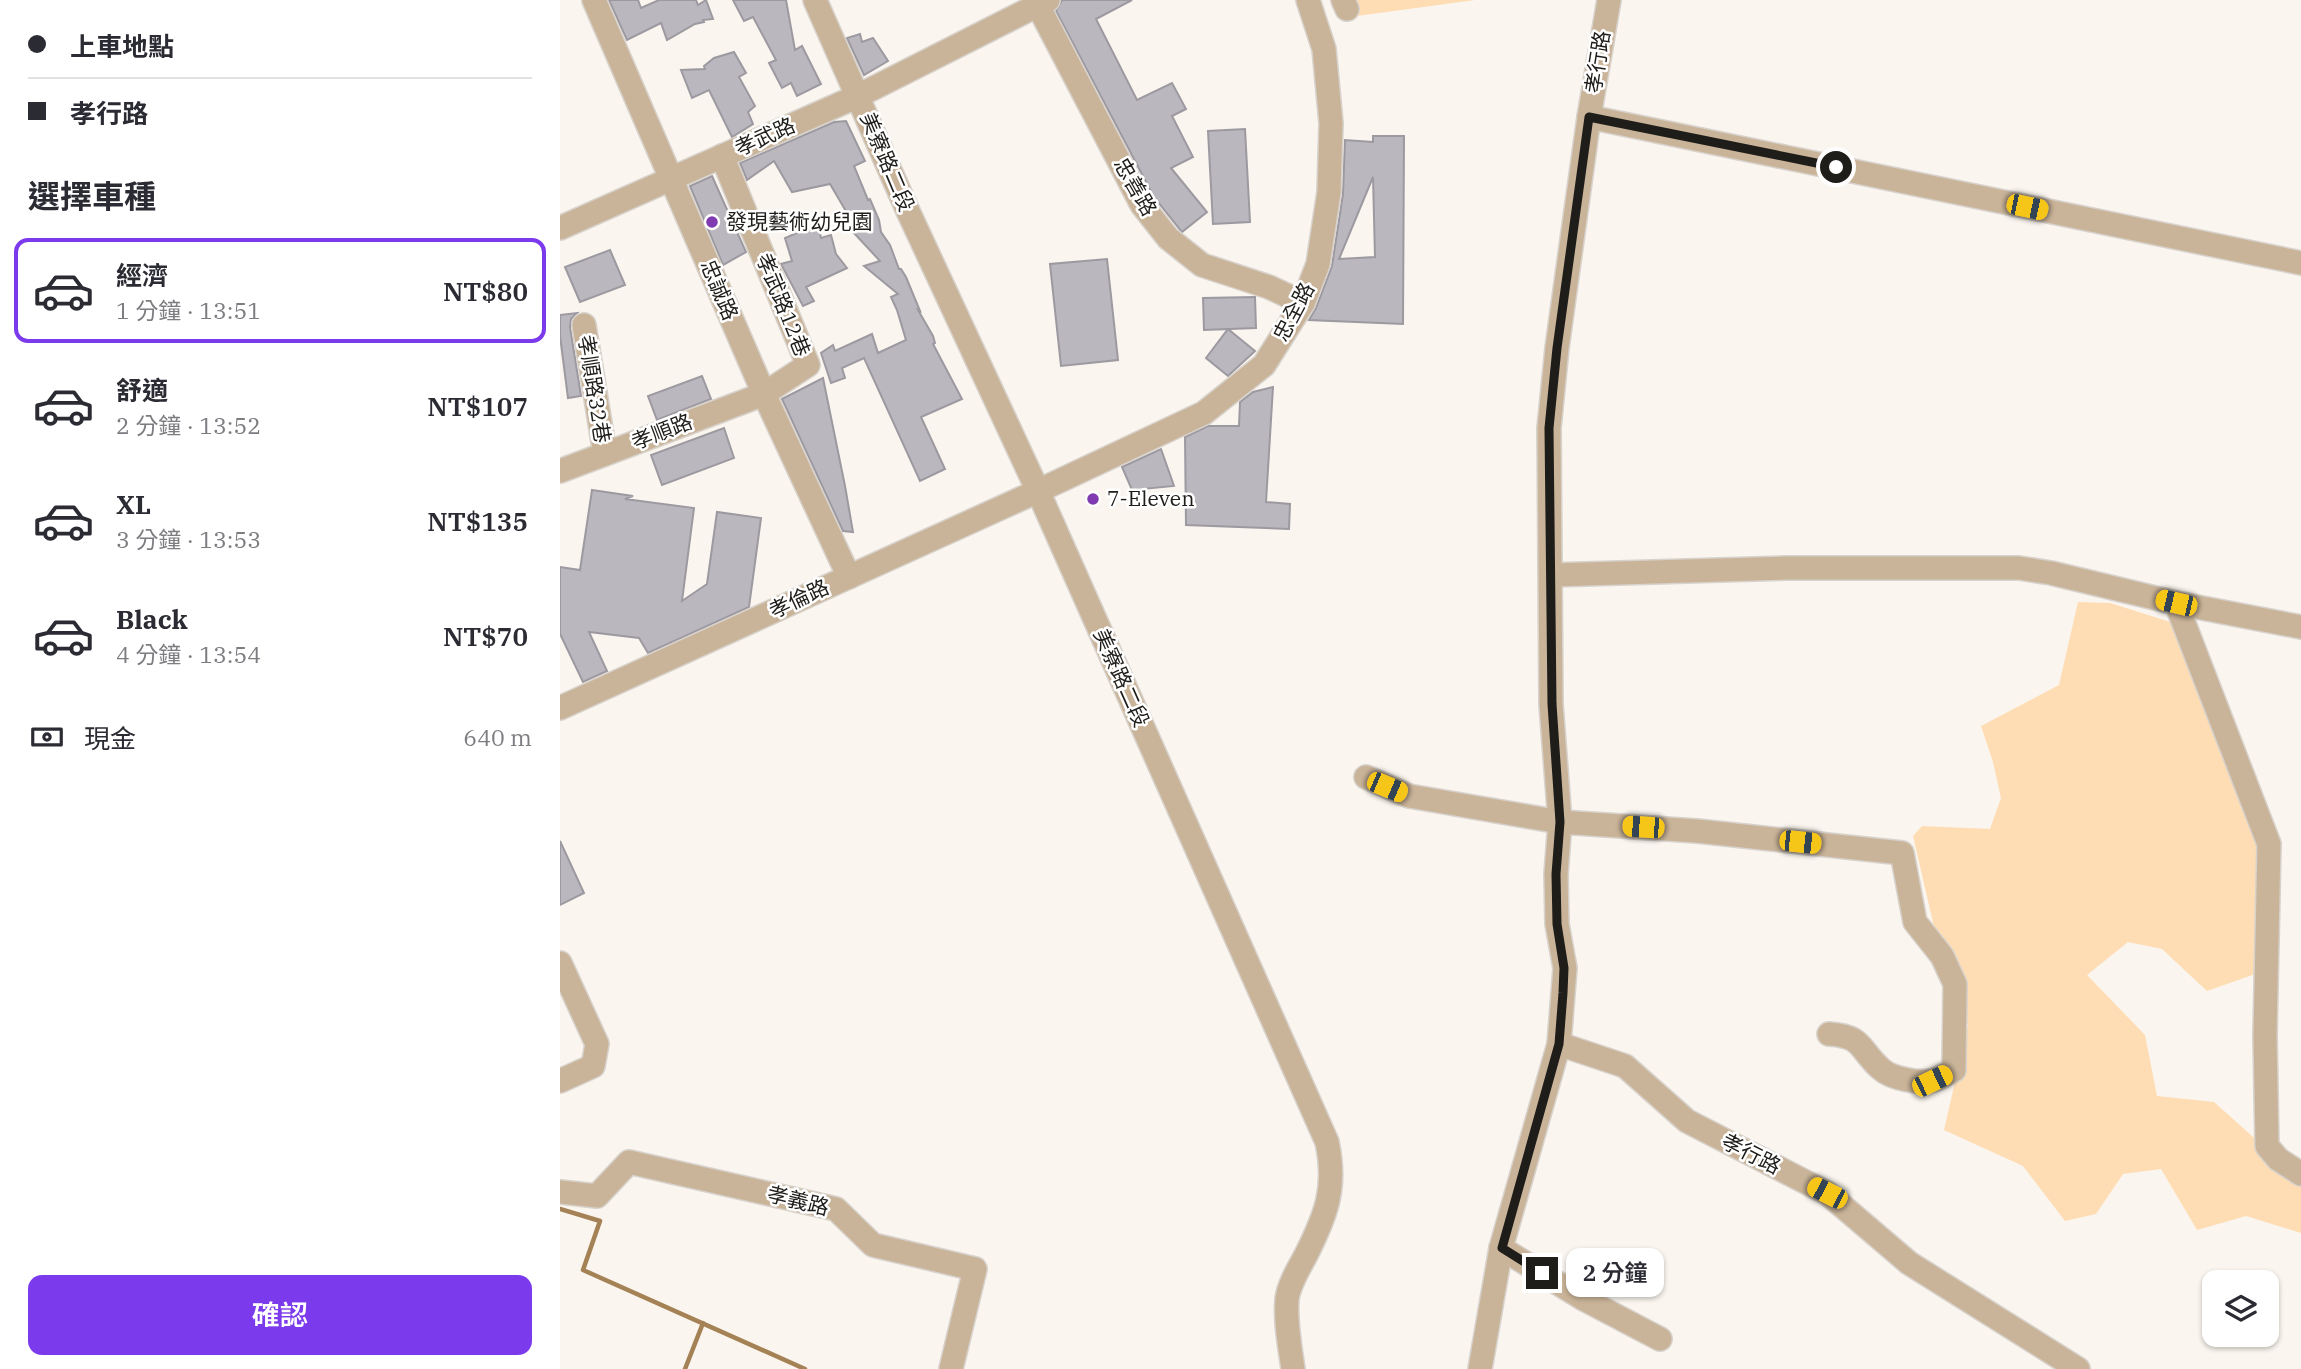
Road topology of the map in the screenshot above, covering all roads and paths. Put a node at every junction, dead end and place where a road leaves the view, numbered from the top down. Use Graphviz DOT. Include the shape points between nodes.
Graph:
graph roads {
  1 [pos="594,0"];
  2 [pos="815,0"];
  3 [pos="1308,0"];
  4 [pos="1609,0"];
  5 [pos="1040,2"];
  6 [pos="858,96"];
  7 [pos="1589,117"];
  8 [pos="722,156"];
  9 [pos="671,180"];
  10 [pos="560,228"];
  11 [pos="2301,263"];
  12 [pos="1303,303"];
  13 [pos="584,325"];
  14 [pos="764,394"];
  15 [pos="605,454"];
  16 [pos="560,471"];
  17 [pos="1038,491"];
  18 [pos="1551,575"];
  19 [pos="849,577"];
  20 [pos="2176,603"];
  21 [pos="2301,627"];
  22 [pos="560,708"];
  23 [pos="1366,778"];
  24 [pos="1560,822"];
  25 [pos="560,963"];
  26 [pos="1829,1034"];
  27 [pos="1559,1044"];
  28 [pos="560,1081"];
  29 [pos="2301,1174"];
  30 [pos="560,1192"];
  31 [pos="1502,1248"];
  32 [pos="1660,1339"];
  33 [pos="951,1369"];
  34 [pos="1293,1369"];
  35 [pos="1480,1369"];
  36 [pos="2078,1369"];
  1 -- 9 [label="street, 忠誠路"];
  2 -- 6 [label="street, 美寮路二段"];
  3 -- 12 [label="street, 忠全路" via="1324,49 1331,123 1322,240"];
  4 -- 7 [label="street, 孝行路"];
  5 -- 6 [label="street, 孝武路"];
  5 -- 12 [label="street, 忠善路" via="1142,205 1168,238 1202,265"];
  6 -- 8 [label="street, 孝武路"];
  6 -- 17 [label="street, 美寮路二段"];
  7 -- 11 [label="street"];
  7 -- 18 [label="street, 孝行路" via="1549,428"];
  8 -- 9 [label="street, 孝武路"];
  8 -- 14 [label="street, 孝武路12巷" via="808,365"];
  9 -- 10 [label="street, 孝武路"];
  9 -- 14 [label="street, 忠誠路"];
  12 -- 17 [label="street, 忠全路" via="1264,365 1204,413"];
  13 -- 15 [label="street, 孝順路32巷"];
  14 -- 15 [label="street, 孝順路"];
  14 -- 19 [label="street, 忠誠路"];
  15 -- 16 [label="street, 孝順路"];
  17 -- 19 [label="street, 孝倫路"];
  17 -- 34 [label="street, 美寮路二段" via="1327,1142 1329,1202 1287,1298"];
  18 -- 20 [label="street" via="2019,568"];
  18 -- 24 [label="street, 孝行路" via="1552,704"];
  19 -- 22 [label="street, 孝倫路"];
  20 -- 21 [label="street"];
  20 -- 29 [label="street" via="2270,844 2267,1146"];
  23 -- 24 [label="street" via="1409,796"];
  24 -- 26 [label="street" via="1902,853 1915,922 1942,956 1955,984 1954,1070 1932,1081 1903,1079 1883,1071 1847,1035"];
  24 -- 27 [label="street, 孝行路" via="1556,912 1564,968"];
  25 -- 28 [label="street" via="597,1044 593,1066"];
  27 -- 31 [label="street, 孝行路"];
  27 -- 36 [label="street, 孝行路" via="1625,1066 1687,1121 1827,1193 1909,1263"];
  30 -- 33 [label="street, 孝義路" via="597,1196 629,1162 836,1209 873,1245 975,1269"];
  31 -- 32 [label="street"];
  31 -- 35 [label="street, 孝行路"];
}
